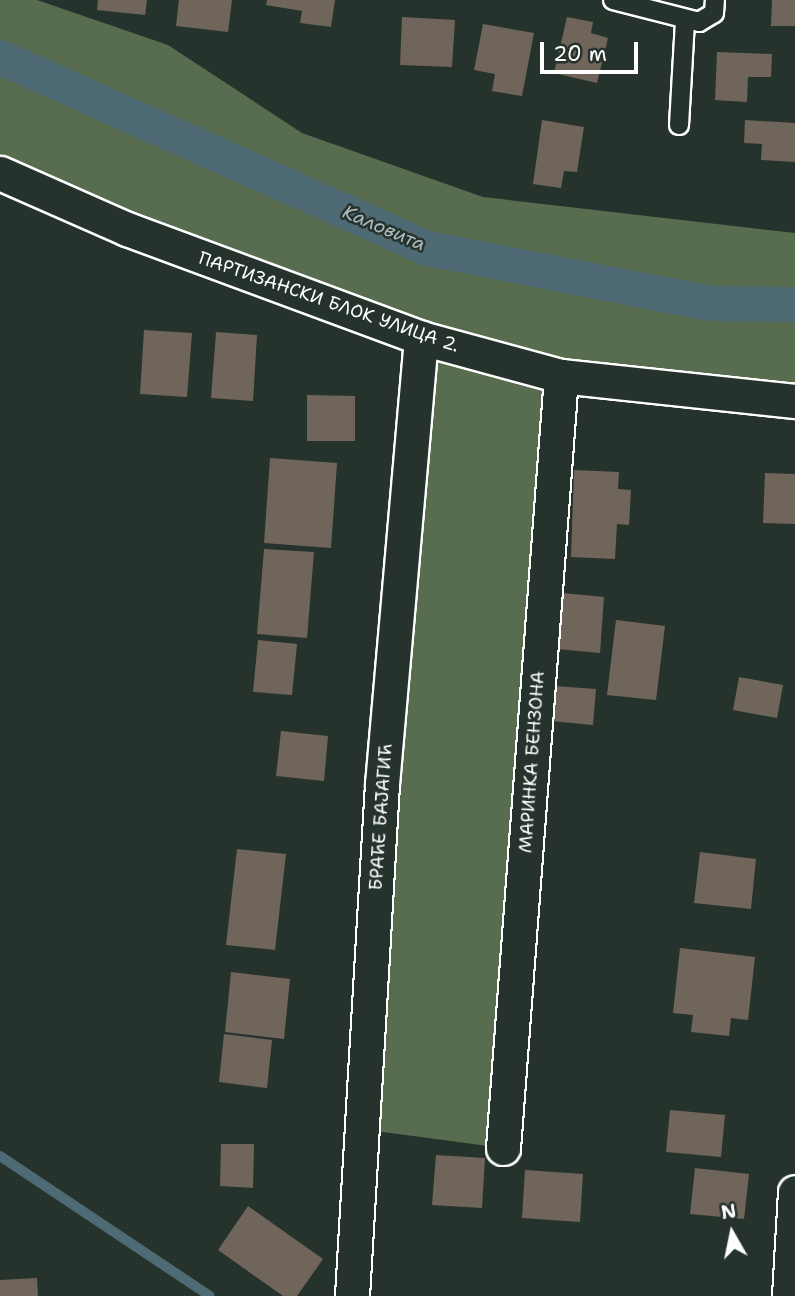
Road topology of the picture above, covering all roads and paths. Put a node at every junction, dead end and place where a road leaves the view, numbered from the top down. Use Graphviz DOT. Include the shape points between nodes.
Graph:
graph roads {
  1 [pos="613,0"];
  2 [pos="715,0"];
  3 [pos="685,20"];
  4 [pos="679,125"];
  5 [pos="0,173"];
  6 [pos="421,338"];
  7 [pos="561,376"];
  8 [pos="795,401"];
  9 [pos="503,1148"];
  10 [pos="795,1192"];
  11 [pos="352,1296"];
  12 [pos="789,1296"];
  1 -- 3 [label="lane"];
  2 -- 3 [label="lane" via="708,19"];
  3 -- 4 [label="lane"];
  5 -- 6 [label="street, ПАРТИЗАНСКИ БЛОК УЛИЦА 2." via="127,229"];
  6 -- 7 [label="street, ПАРТИЗАНСКИ БЛОК УЛИЦА 2."];
  6 -- 11 [label="street, БРАЋЕ БАЈАГИЋ" via="382,784"];
  7 -- 8 [label="street, ПАРТИЗАНСКИ БЛОК УЛИЦА 2."];
  7 -- 9 [label="street, МАРИНКА БЕНЗОНА"];
  10 -- 12 [label="street"];
}
